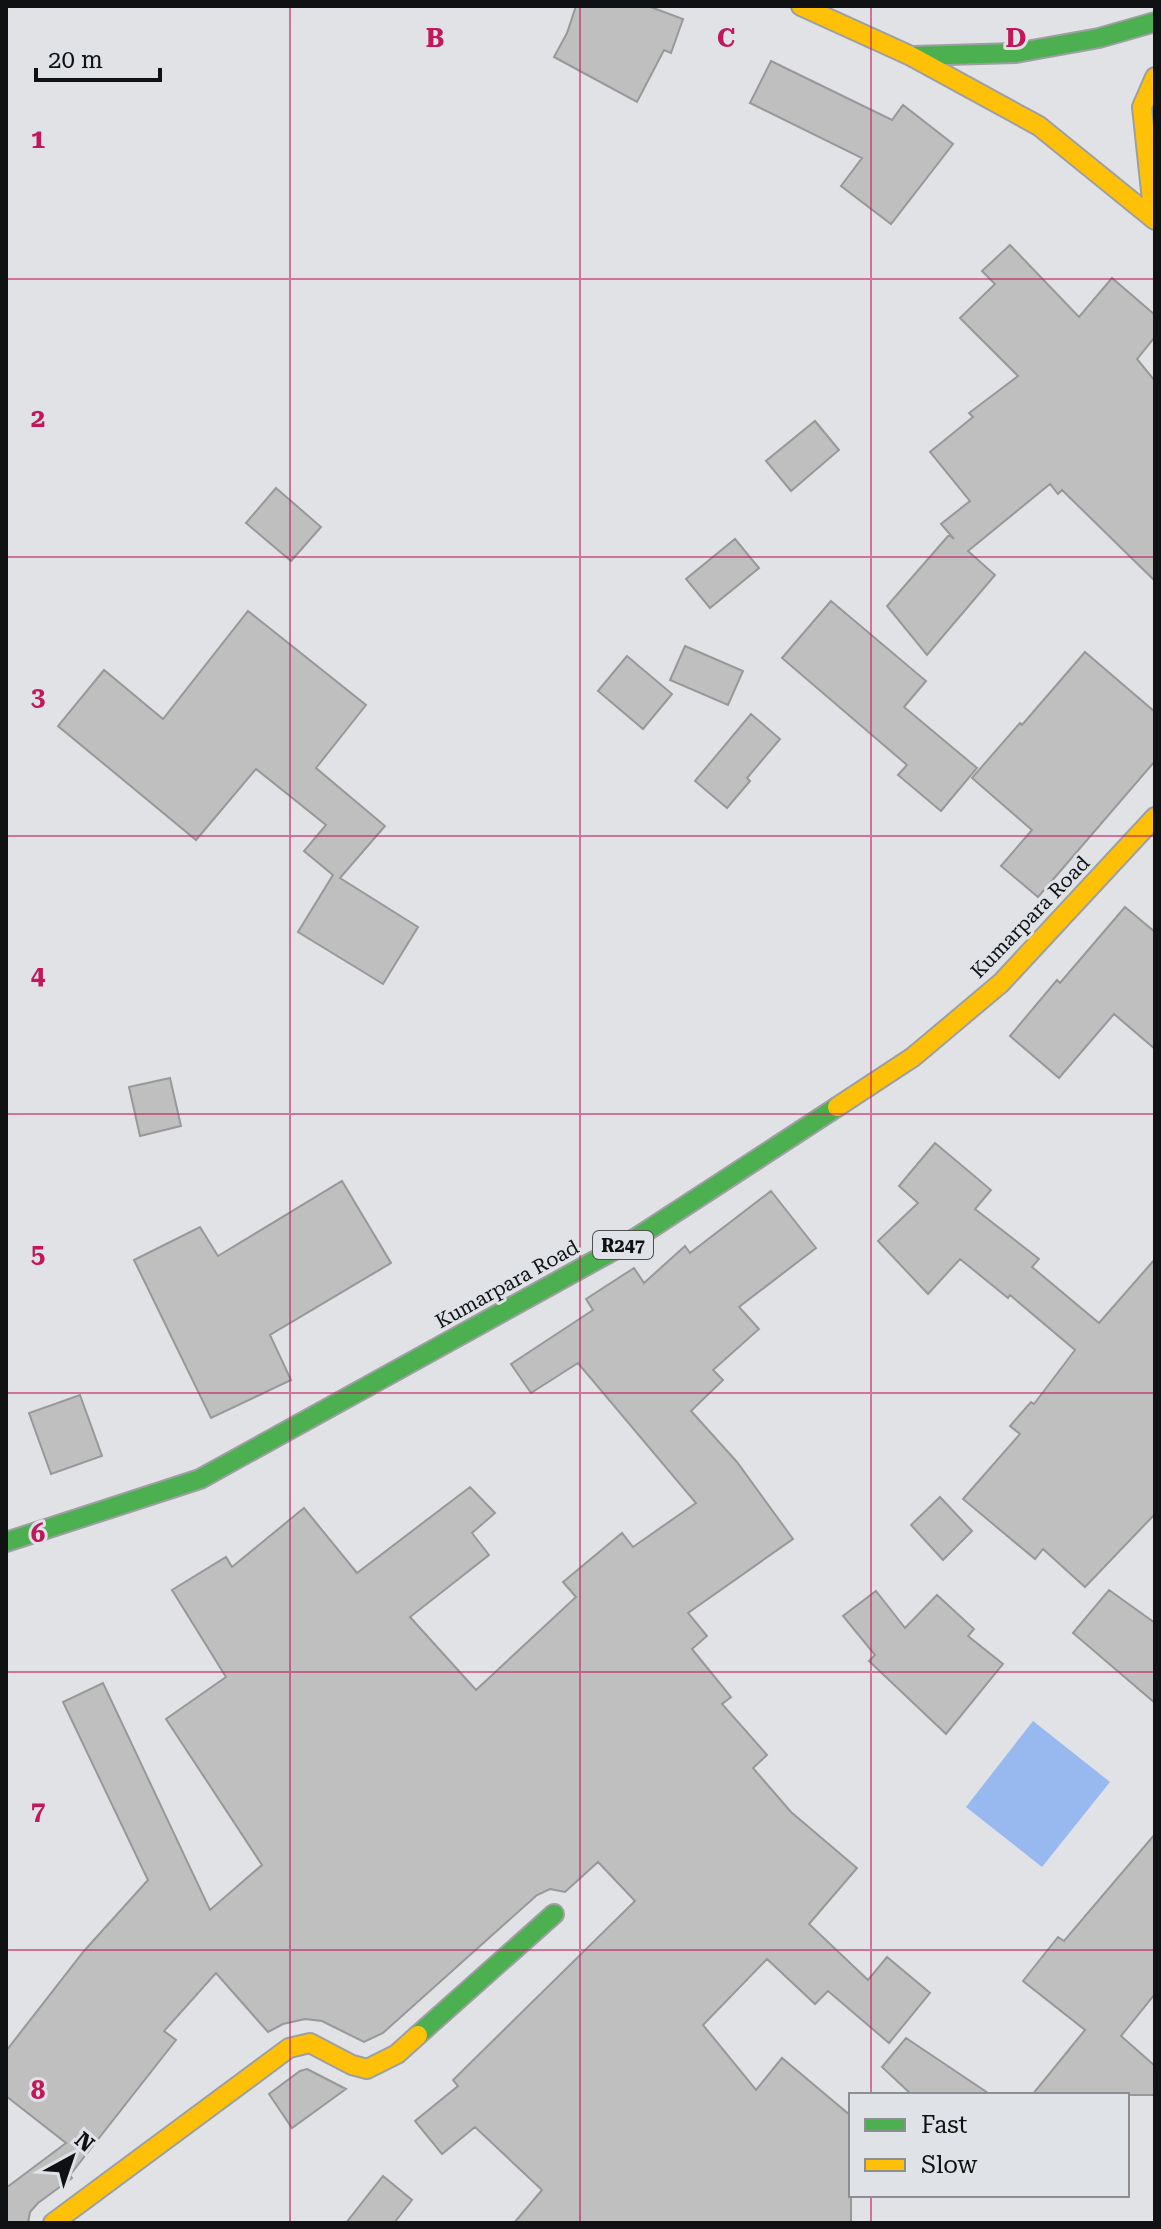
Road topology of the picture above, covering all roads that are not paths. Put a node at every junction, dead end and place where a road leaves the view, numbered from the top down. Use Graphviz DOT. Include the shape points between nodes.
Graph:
graph roads {
  1 [pos="801,6"];
  2 [pos="1155,22"];
  3 [pos="911,56"];
  4 [pos="1155,77"];
  5 [pos="1155,220"];
  6 [pos="1155,817"];
  7 [pos="6,1542"];
  8 [pos="554,1914"];
  9 [pos="53,2223"];
  1 -- 3 [label="main road"];
  2 -- 3 [label="main road" via="1016,53"];
  3 -- 5 [label="main road" via="1039,126"];
  4 -- 5 [label="main road" via="1142,107"];
  6 -- 7 [label="main road, Kumarpara Road / R247" via="1001,983 913,1057 636,1238 200,1479"];
  8 -- 9 [label="main road" via="397,2054 367,2069 310,2043 289,2048"];
}
